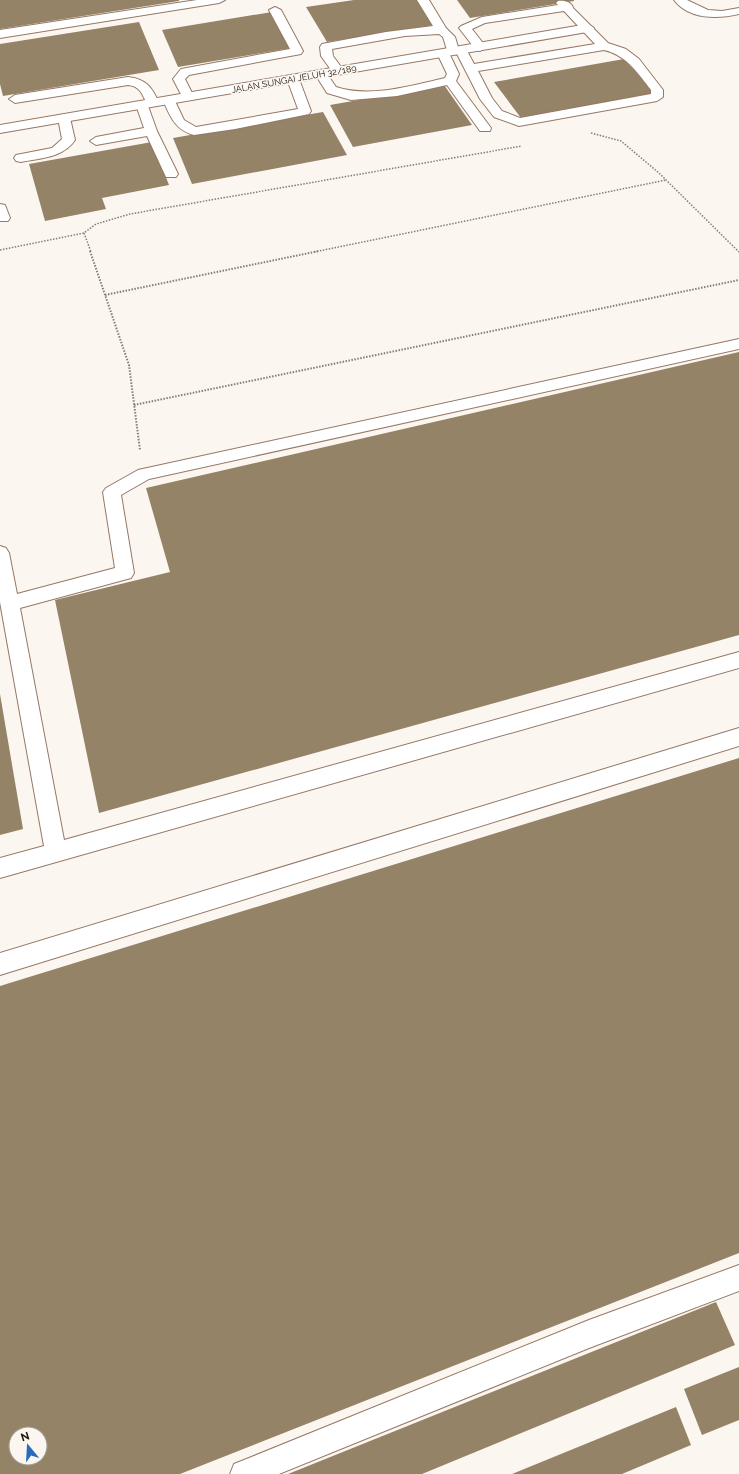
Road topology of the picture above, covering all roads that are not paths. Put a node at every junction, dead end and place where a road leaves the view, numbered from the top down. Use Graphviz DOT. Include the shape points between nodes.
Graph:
graph roads {
  1 [pos="219,0"];
  2 [pos="423,0"];
  3 [pos="680,0"];
  4 [pos="275,10"];
  5 [pos="739,11"];
  6 [pos="588,28"];
  7 [pos="441,30"];
  8 [pos="0,34"];
  9 [pos="604,46"];
  10 [pos="480,47"];
  11 [pos="297,51"];
  12 [pos="453,52"];
  13 [pos="471,68"];
  14 [pos="338,71"];
  15 [pos="321,74"];
  16 [pos="299,78"];
  17 [pos="450,81"];
  18 [pos="188,97"];
  19 [pos="15,99"];
  20 [pos="169,100"];
  21 [pos="148,104"];
  22 [pos="64,118"];
  23 [pos="485,128"];
  24 [pos="0,129"];
  25 [pos="151,131"];
  26 [pos="96,141"];
  27 [pos="21,158"];
  28 [pos="171,174"];
  29 [pos="739,344"];
  30 [pos="0,553"];
  31 [pos="10,604"];
  32 [pos="739,660"];
  33 [pos="739,737"];
  34 [pos="56,852"];
  35 [pos="0,868"];
  36 [pos="0,964"];
  37 [pos="739,1278"];
  38 [pos="244,1474"];
  1 -- 8 [label="lane"];
  2 -- 7 [label="lane"];
  3 -- 5 [label="lane" via="693,10 710,15"];
  4 -- 11 [label="lane"];
  6 -- 9 [label="lane"];
  6 -- 10 [label="street, JALAN SUNGAI JELUH 32/189"];
  6 -- 10 [label="lane" via="565,5 482,20 465,28"];
  7 -- 12 [label="lane" via="449,35"];
  7 -- 14 [label="lane" via="413,31 326,47 327,56"];
  9 -- 13 [label="lane"];
  9 -- 13 [label="lane" via="617,48 633,59 657,90 657,97 519,122 498,114 486,99"];
  10 -- 12 [label="street, JALAN SUNGAI JELUH 32/189"];
  11 -- 16 [label="lane"];
  11 -- 18 [label="lane" via="185,72 179,79"];
  12 -- 13 [label="lane"];
  12 -- 14 [label="street, JALAN SUNGAI JELUH 32/189"];
  12 -- 17 [label="lane" via="453,74"];
  14 -- 15 [label="street, JALAN SUNGAI JELUH 32/189"];
  15 -- 16 [label="street, JALAN SUNGAI JELUH 32/189"];
  15 -- 17 [label="lane" via="331,90 351,96 397,92"];
  16 -- 18 [label="street, JALAN SUNGAI JELUH 32/189"];
  16 -- 20 [label="lane" via="305,111 235,125 194,131 179,122"];
  17 -- 23 [label="lane"];
  18 -- 20 [label="street, JALAN SUNGAI JELUH 32/189"];
  19 -- 21 [label="lane" via="128,81 139,82 148,91"];
  20 -- 21 [label="street, JALAN SUNGAI JELUH 32/189"];
  21 -- 22 [label="street, JALAN SUNGAI JELUH 32/189"];
  21 -- 25 [label="lane"];
  22 -- 24 [label="street, JALAN SUNGAI JELUH 32/189"];
  22 -- 27 [label="lane" via="69,140 56,151"];
  25 -- 26 [label="lane"];
  25 -- 28 [label="lane"];
  29 -- 31 [label="lane" via="144,474 112,492 125,573"];
  30 -- 31 [label="lane"];
  31 -- 34 [label="lane"];
  32 -- 34 [label="lane"];
  33 -- 36 [label="lane"];
  34 -- 35 [label="lane"];
  37 -- 38 [label="lane" via="589,1334"];
}
